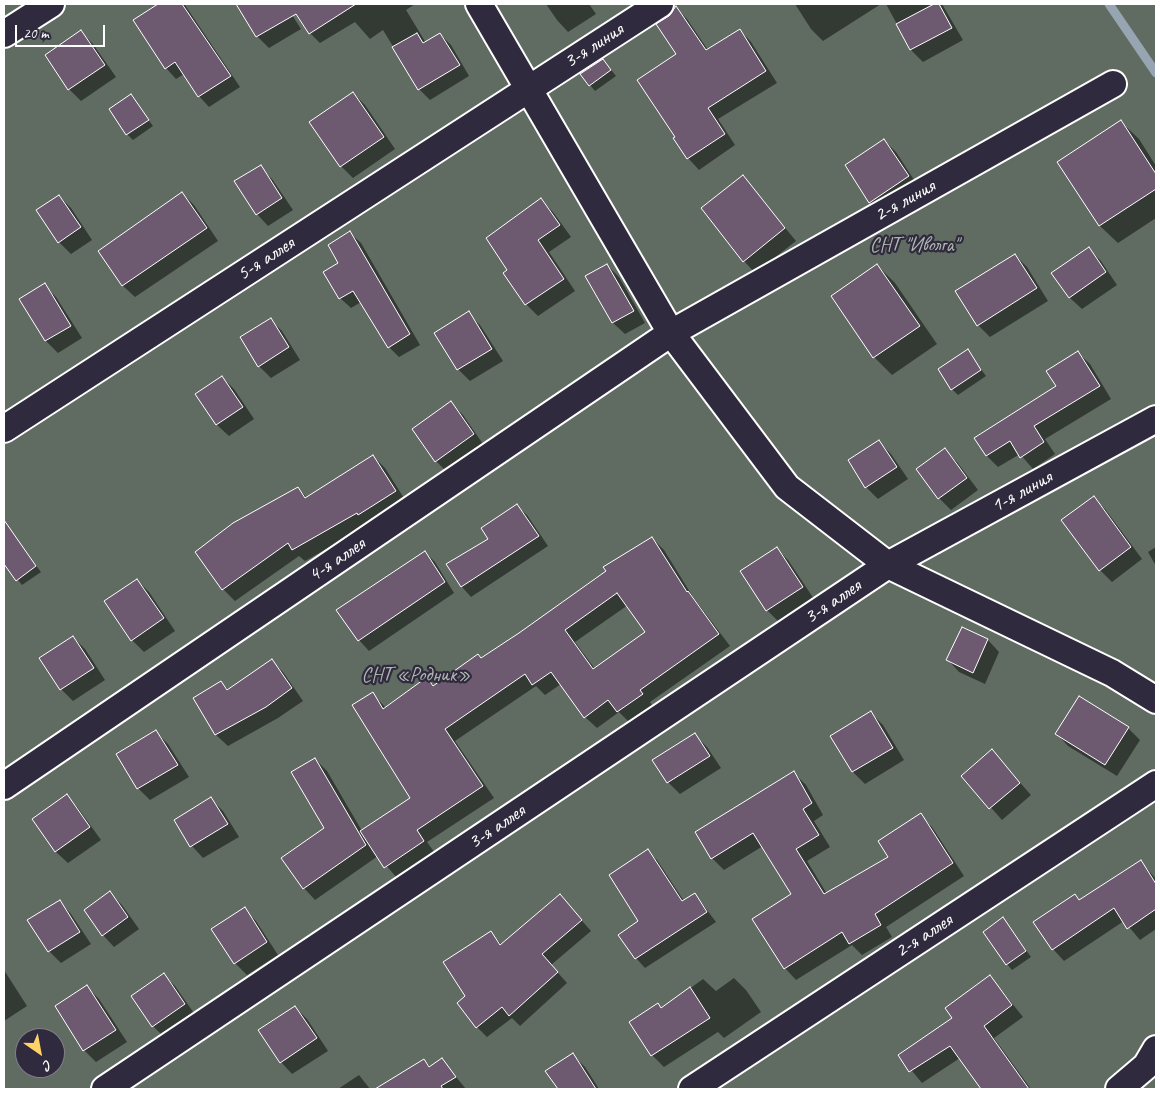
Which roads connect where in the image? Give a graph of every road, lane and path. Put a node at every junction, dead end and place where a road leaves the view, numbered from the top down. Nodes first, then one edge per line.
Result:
1 (50, 4) edge
2 (479, 4) edge
3 (660, 4) edge
4 (4, 34) edge
5 (1113, 84) dead end
6 (528, 89) junction
7 (671, 333) junction
8 (1156, 419) edge
9 (4, 429) edge
10 (888, 565) junction
11 (1156, 700) edge
12 (1156, 784) edge
13 (4, 786) edge
14 (1156, 1049) edge
15 (105, 1089) edge
16 (692, 1089) edge
17 (1119, 1089) edge

1 - 4 street
2 - 6 street
3 - 6 street, 3-я линия
5 - 7 street, 2-я линия
6 - 7 street
6 - 9 street, 5-я аллея
7 - 10 street
7 - 13 street, 4-я аллея
8 - 10 street, 1-я линия
10 - 11 street
10 - 15 street, 3-я аллея
12 - 16 street, 2-я аллея
14 - 17 street

